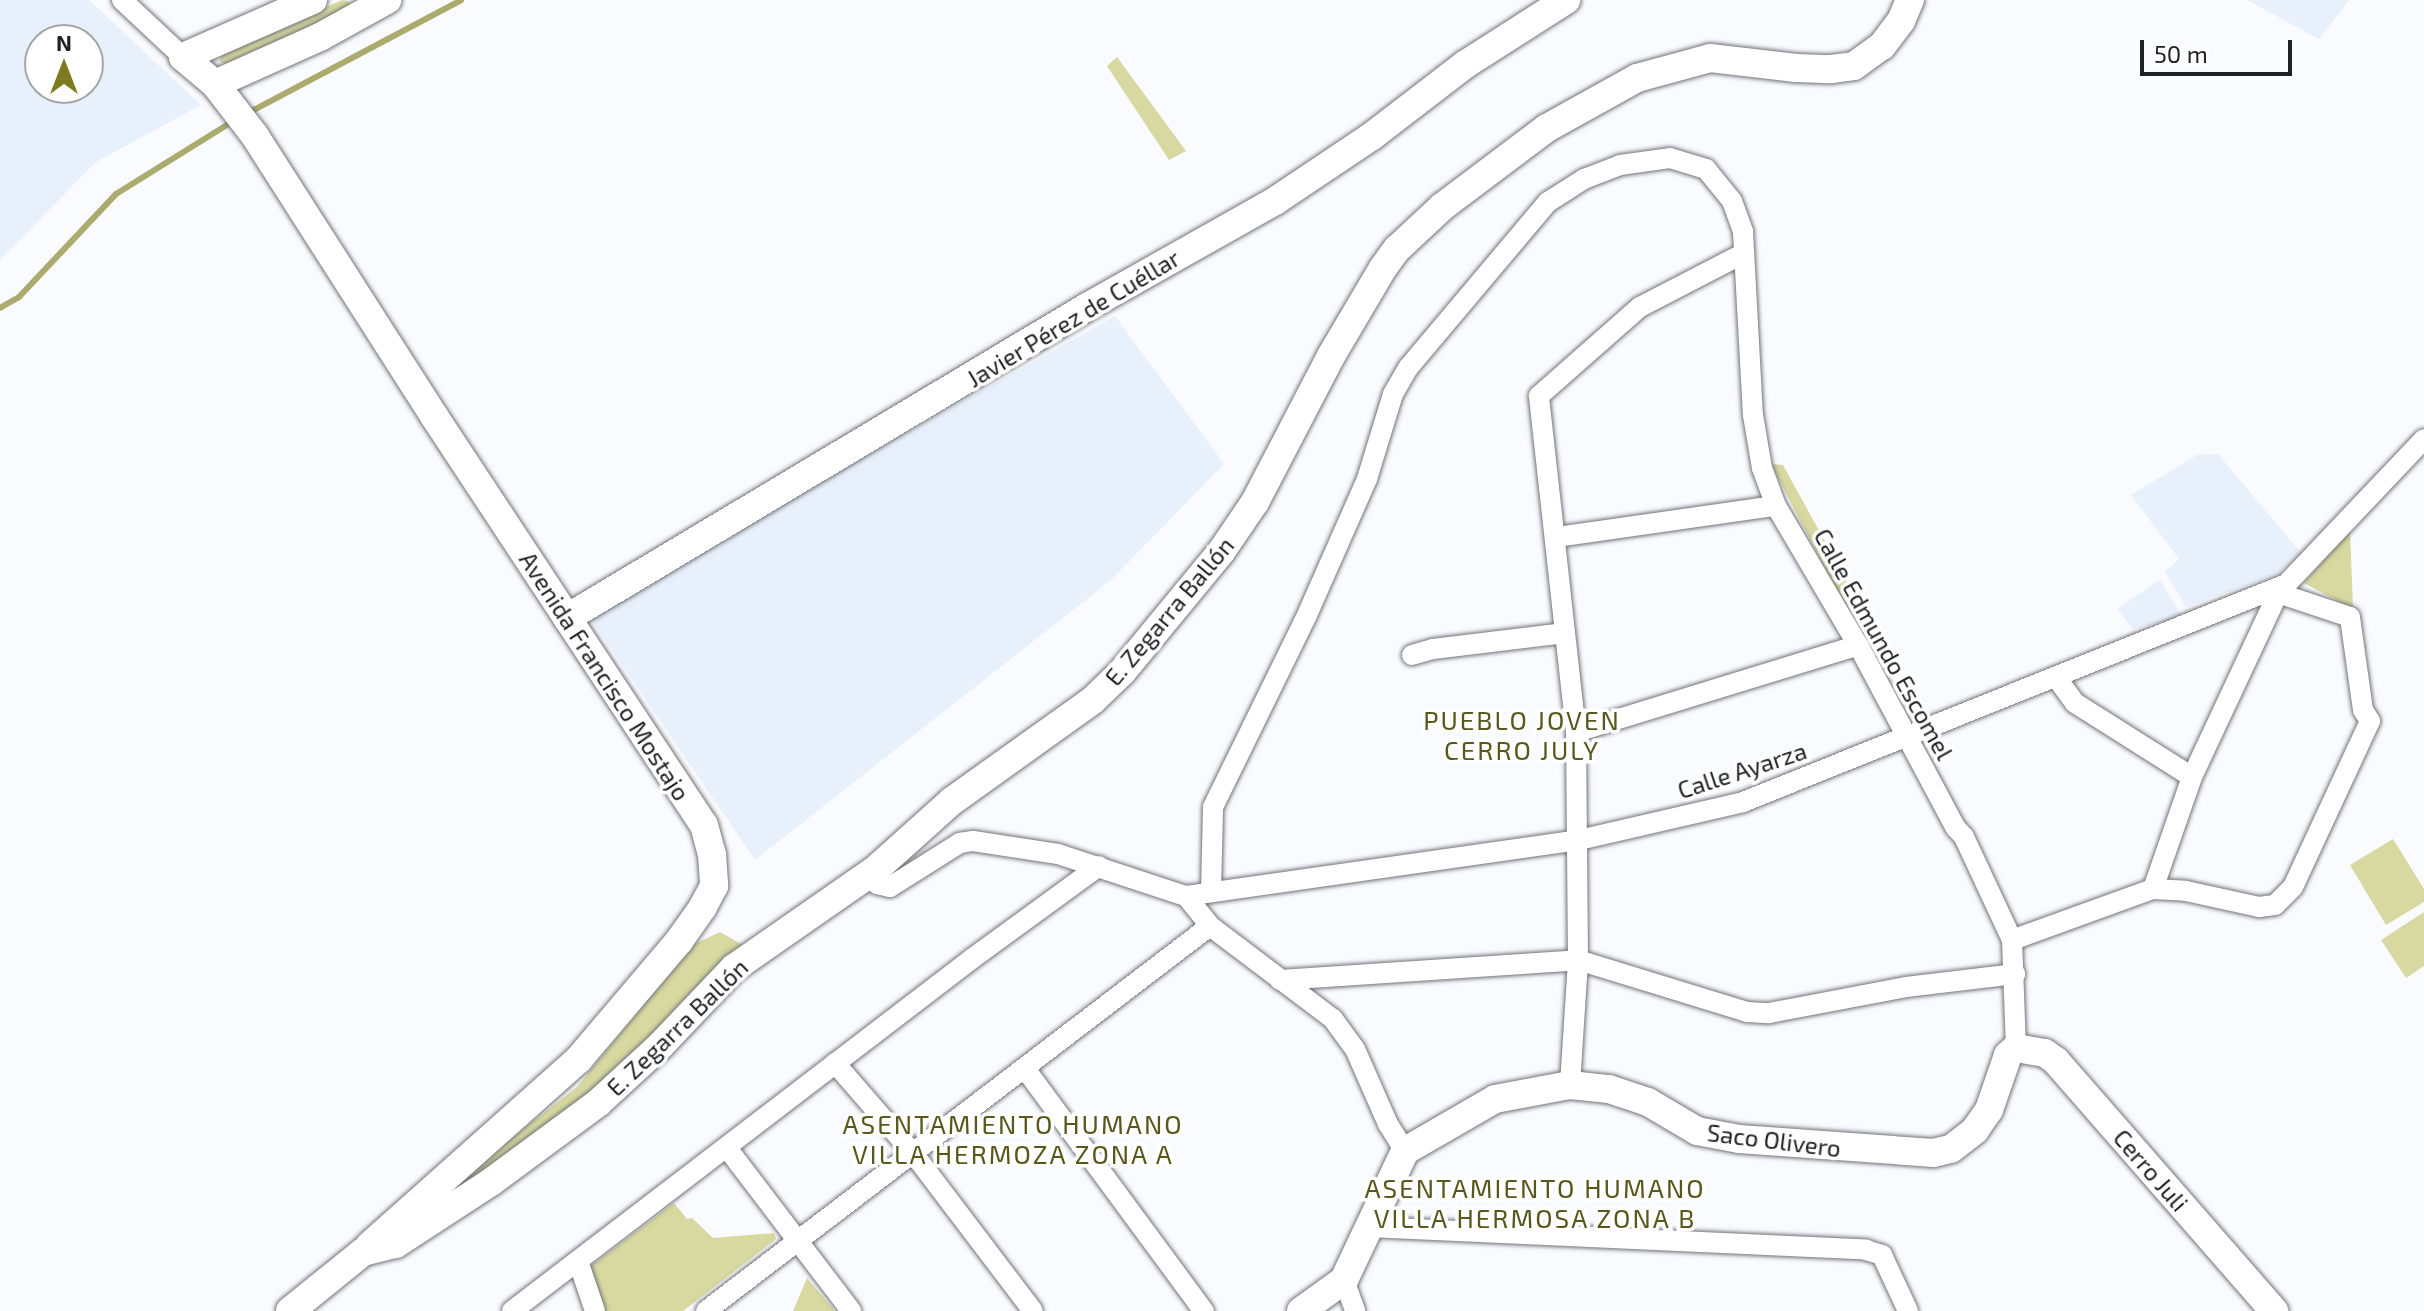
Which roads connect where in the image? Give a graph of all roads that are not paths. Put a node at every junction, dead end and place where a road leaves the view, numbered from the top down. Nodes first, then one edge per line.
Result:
1 (122, 0) edge
2 (313, 0) edge
3 (387, 0) edge
4 (1566, 0) edge
5 (1910, 0) edge
6 (183, 57) junction
7 (223, 93) junction
8 (1744, 253) junction
9 (2424, 439) edge
10 (1776, 506) junction
11 (1557, 537) junction
12 (2281, 589) junction
13 (567, 618) junction
14 (1565, 633) junction
15 (1858, 645) junction
16 (1412, 655) dead end
17 (2056, 677) junction
18 (1576, 732) junction
19 (1910, 738) junction
20 (2192, 777) junction
21 (1579, 840) junction
22 (1099, 866) junction
23 (869, 875) junction
24 (2153, 889) junction
25 (1211, 891) junction
26 (1186, 896) junction
27 (1210, 926) junction
28 (2012, 940) junction
29 (1578, 960) junction
30 (2015, 974) junction
31 (1280, 980) junction
32 (2016, 1048) junction
33 (835, 1063) junction
34 (1026, 1070) junction
35 (1570, 1085) junction
36 (727, 1148) junction
37 (1405, 1151) junction
38 (913, 1153) junction
39 (1369, 1227) junction
40 (795, 1241) junction
41 (363, 1252) junction
42 (578, 1261) junction
43 (1344, 1280) junction
44 (290, 1311) edge
45 (512, 1311) edge
46 (595, 1311) edge
47 (706, 1311) edge
48 (851, 1311) edge
49 (1033, 1311) edge
50 (1204, 1311) edge
51 (1301, 1311) edge
52 (1355, 1311) edge
53 (1908, 1311) edge
54 (2274, 1311) edge

1 - 6 street
2 - 6 street
3 - 7 street
4 - 13 street, Javier Pérez de Cuéllar
5 - 23 street, E. Zegarra Ballón
6 - 7 street, Avenida Francisco Mostajo
7 - 13 street, Avenida Francisco Mostajo
8 - 10 street, Calle Edmundo Escomel
8 - 11 street
8 - 25 street, Calle Edmundo Escomel
9 - 12 street
10 - 11 street
10 - 15 street, Calle Edmundo Escomel
11 - 14 street
12 - 17 street, Calle Ayarza
12 - 20 street
12 - 24 street
13 - 41 street, Avenida Francisco Mostajo
14 - 16 street
14 - 18 street
15 - 18 street
15 - 19 street, Calle Edmundo Escomel
17 - 19 street, Calle Ayarza
17 - 20 street
18 - 21 street
19 - 21 street, Calle Ayarza
19 - 28 street, Calle Edmundo Escomel
20 - 24 street
21 - 25 street, Calle Ayarza
21 - 29 street
22 - 23 street
22 - 26 street
22 - 33 street
23 - 41 street, E. Zegarra Ballón
24 - 28 street
25 - 26 street, Calle Ayarza
26 - 27 street
27 - 31 street
27 - 34 street
28 - 30 street, Calle Edmundo Escomel
29 - 30 street
29 - 31 street
29 - 35 street
30 - 32 street, Calle Edmundo Escomel
31 - 37 street
32 - 35 street, Saco Olivero
32 - 54 street, Cerro Juli
33 - 36 street
33 - 38 street
34 - 38 street
34 - 50 street
35 - 37 street, Saco Olivero
36 - 40 street
36 - 42 street
37 - 39 street
38 - 40 street
38 - 49 street
39 - 43 street
39 - 53 street
40 - 47 street
40 - 48 street
41 - 44 street, E. Zegarra Ballón
42 - 45 street
42 - 46 street
43 - 51 street
43 - 52 street

